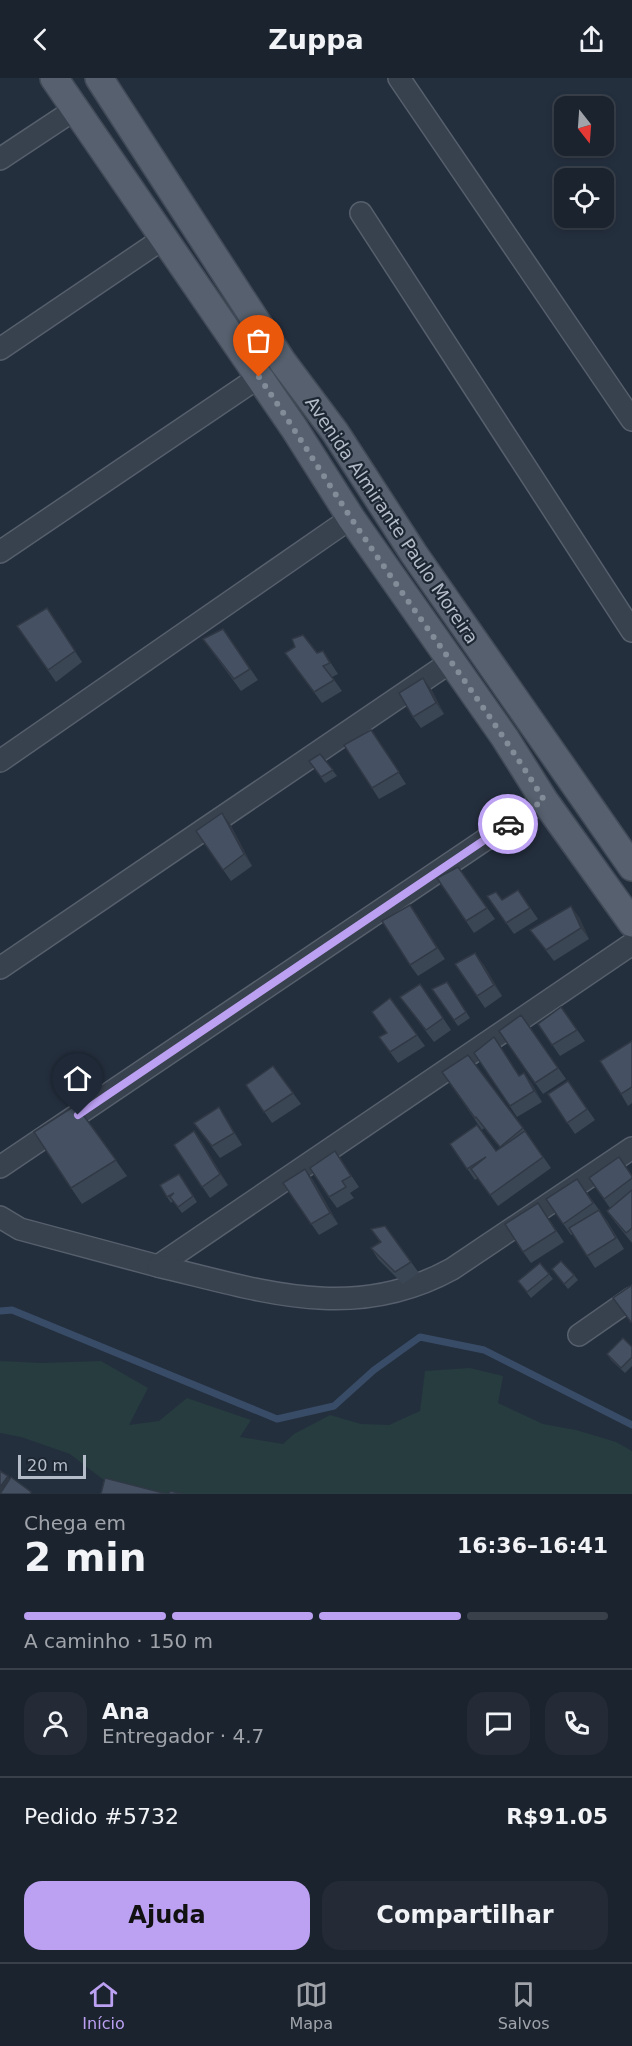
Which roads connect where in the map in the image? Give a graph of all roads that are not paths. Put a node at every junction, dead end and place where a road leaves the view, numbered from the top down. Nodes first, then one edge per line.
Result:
1 (54, 78) edge
2 (99, 78) edge
3 (399, 78) edge
4 (74, 110) junction
5 (0, 159) edge
6 (361, 213) dead end
7 (164, 238) junction
8 (0, 349) edge
9 (259, 377) junction
10 (632, 420) edge
11 (351, 518) junction
12 (0, 552) edge
13 (632, 631) edge
14 (452, 661) junction
15 (0, 761) edge
16 (544, 800) junction
17 (632, 867) edge
18 (632, 923) edge
19 (632, 944) edge
20 (0, 968) edge
21 (632, 1148) edge
22 (0, 1167) edge
23 (0, 1217) edge
24 (158, 1266) junction
25 (632, 1298) edge
26 (579, 1335) dead end

1 - 4 main road, Avenida Almirante Paulo Moreira
2 - 17 main road, Avenida Almirante Paulo Moreira
3 - 10 street
4 - 5 street
4 - 7 main road, Avenida Almirante Paulo Moreira
6 - 13 street
7 - 8 street
7 - 9 main road, Avenida Almirante Paulo Moreira
9 - 11 main road, Avenida Almirante Paulo Moreira
9 - 12 street
11 - 14 main road, Avenida Almirante Paulo Moreira
11 - 15 street
14 - 16 main road, Avenida Almirante Paulo Moreira
14 - 20 street
16 - 18 main road, Avenida Almirante Paulo Moreira
16 - 22 street
19 - 24 street
21 - 24 street
23 - 24 street
25 - 26 street

